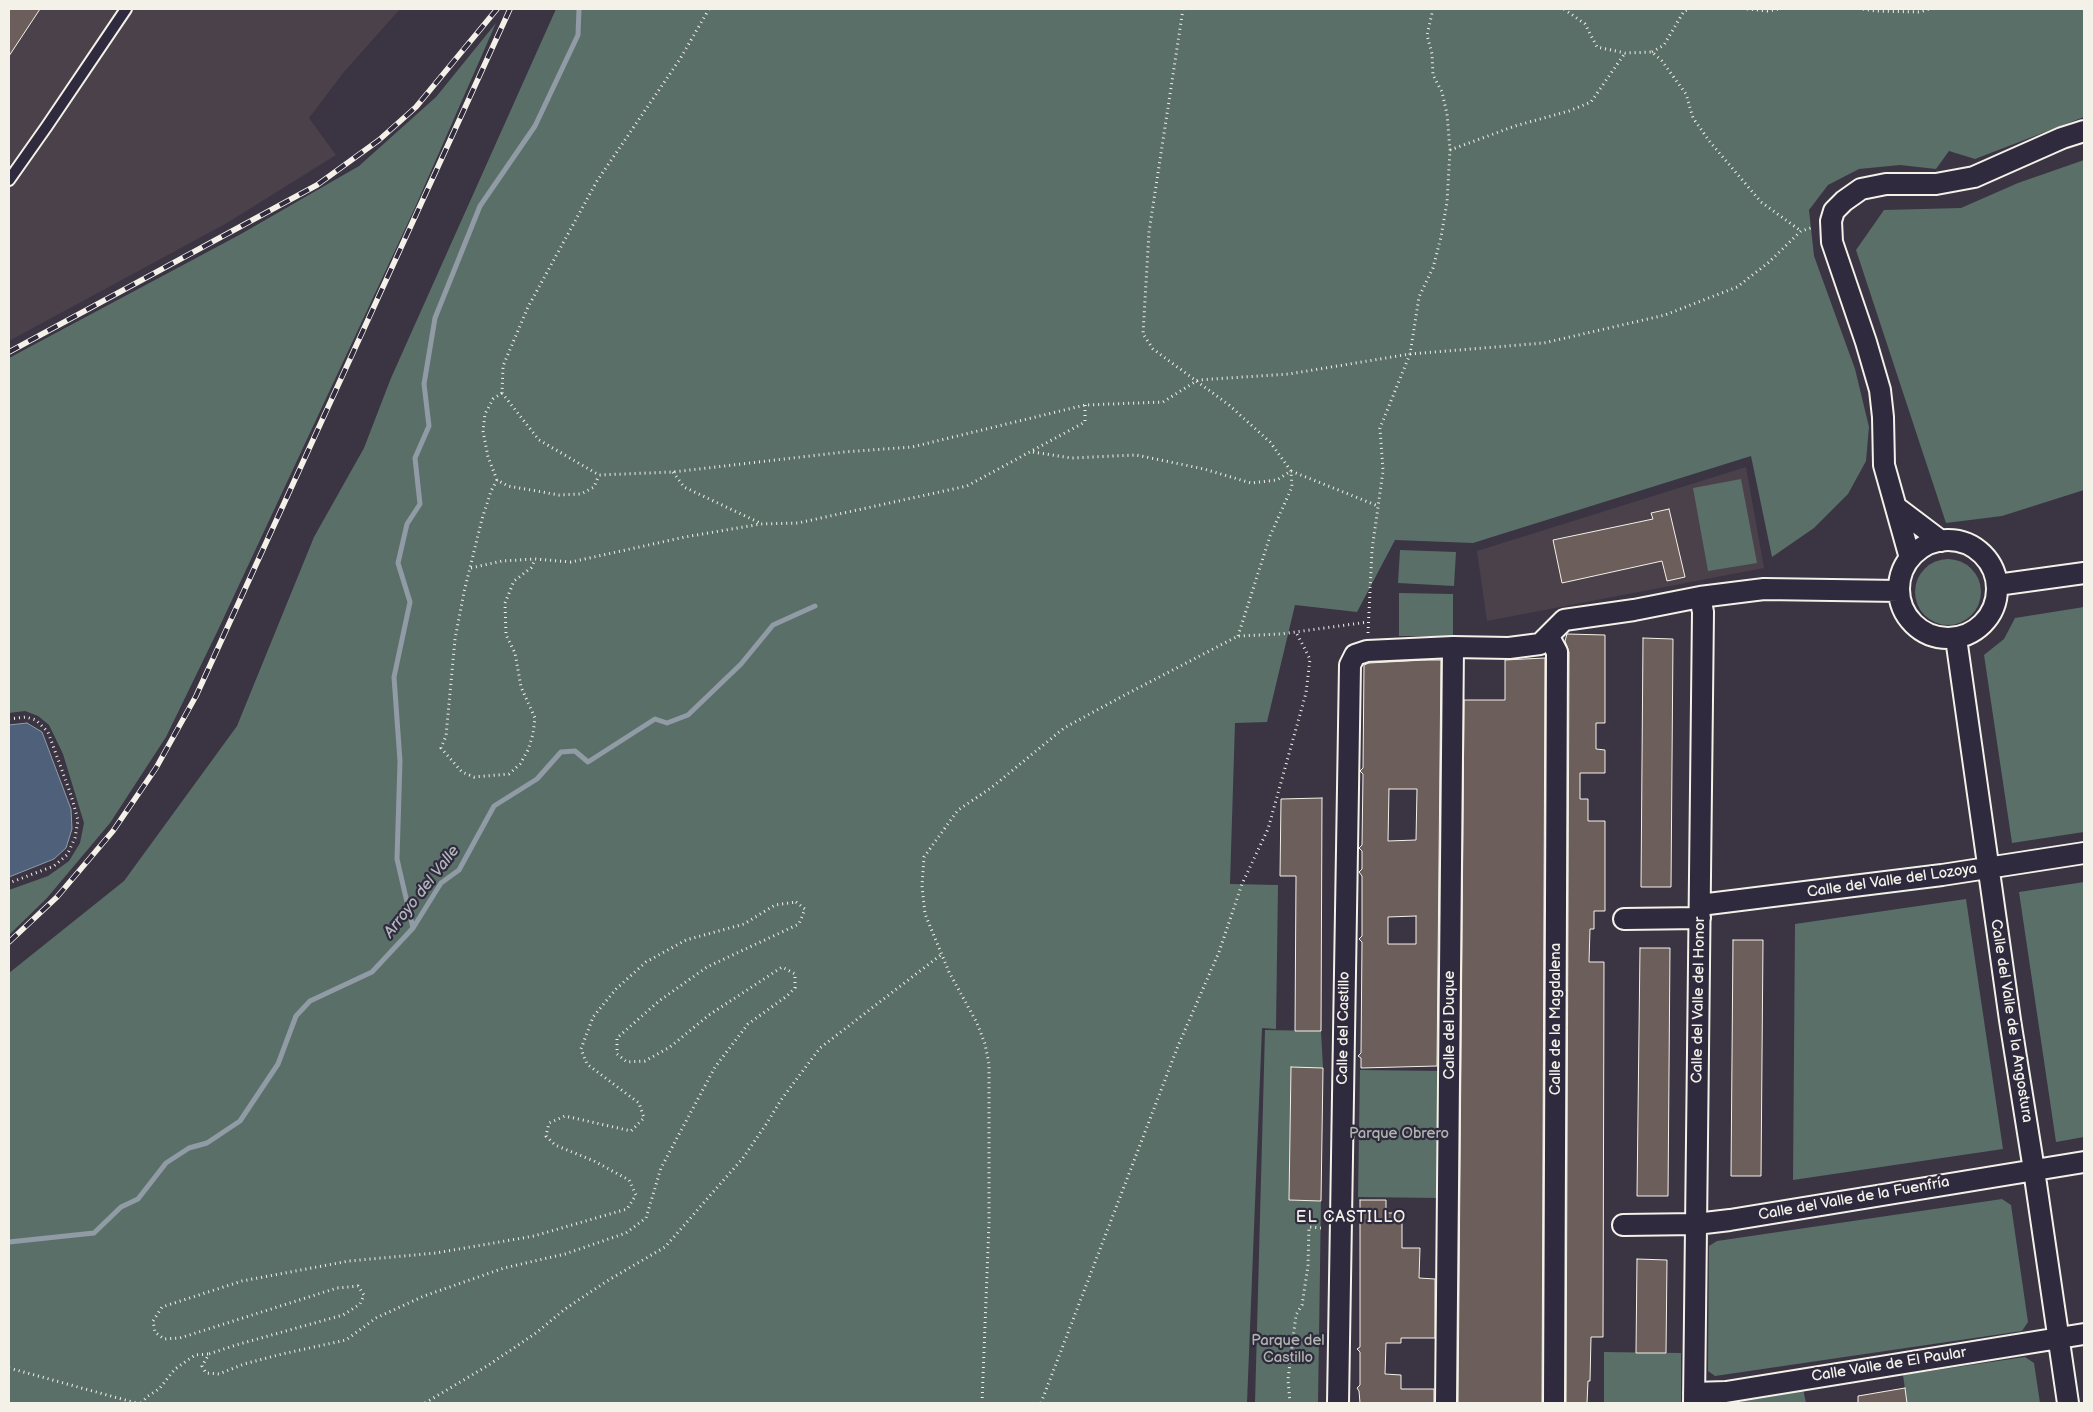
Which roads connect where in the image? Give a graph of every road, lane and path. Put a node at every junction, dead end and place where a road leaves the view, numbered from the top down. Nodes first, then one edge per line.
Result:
1 (126, 9) edge
2 (709, 9) edge
3 (1183, 9) edge
4 (1433, 9) edge
5 (1564, 9) edge
6 (1690, 9) edge
7 (1747, 9) edge
8 (1779, 9) edge
9 (1862, 9) edge
10 (1929, 9) edge
11 (1652, 52) junction
12 (1625, 53) junction
13 (2084, 131) edge
14 (1450, 150) junction
15 (9, 180) edge
16 (1831, 221) junction
17 (1801, 231) junction
18 (1410, 354) junction
19 (1198, 380) junction
20 (502, 393) junction
21 (1085, 405) junction
22 (1031, 452) junction
23 (1291, 471) junction
24 (673, 472) junction
25 (599, 475) junction
26 (497, 480) junction
27 (1378, 506) junction
28 (1896, 507) junction
29 (760, 524) junction
30 (1941, 540) junction
31 (1910, 558) junction
32 (536, 559) junction
33 (471, 568) junction
34 (2084, 573) edge
35 (1997, 585) junction
36 (1899, 592) junction
37 (1700, 596) junction
38 (1368, 622) junction
39 (1296, 632) junction
40 (1238, 636) junction
41 (1549, 637) junction
42 (1956, 638) junction
43 (1453, 647) junction
44 (1361, 653) junction
45 (9, 720) edge
46 (2084, 853) edge
47 (1988, 868) junction
48 (9, 883) edge
49 (1700, 912) junction
50 (1624, 918) dead end
51 (942, 954) junction
52 (2084, 1162) edge
53 (2034, 1170) junction
54 (1696, 1224) junction
55 (1623, 1225) dead end
56 (1321, 1228) dead end
57 (2084, 1334) edge
58 (2059, 1338) junction
59 (209, 1354) junction
60 (9, 1368) edge
61 (1694, 1398) edge
62 (136, 1403) edge
63 (142, 1403) edge
64 (425, 1403) edge
65 (982, 1403) edge
66 (1041, 1403) edge
67 (1290, 1403) edge
68 (1338, 1403) edge
69 (1446, 1403) edge
70 (1554, 1403) edge
71 (2068, 1403) edge

1 - 15 lane
2 - 20 path
3 - 19 path
4 - 14 path
5 - 12 path
6 - 11 path
7 - 8 path
9 - 10 path
11 - 12 path
11 - 17 path
12 - 14 path
13 - 16 street
14 - 18 path
16 - 17 path
16 - 28 street
17 - 18 path
18 - 19 path
18 - 27 path
19 - 21 path
19 - 23 path
20 - 25 path
20 - 26 path
21 - 22 path
21 - 24 path
22 - 23 path
22 - 29 path
23 - 27 path
23 - 40 path
24 - 25 path
24 - 29 path
25 - 26 path
26 - 33 path
27 - 38 path
28 - 30 street
28 - 31 street
29 - 32 path
30 - 31 street
30 - 35 street
31 - 36 street
32 - 33 path
32 - 33 path
34 - 35 street
35 - 42 street
36 - 37 street
36 - 42 street
37 - 41 street
37 - 49 street, Calle del Valle del Honor
38 - 39 path
38 - 44 path
39 - 40 path
39 - 66 path
40 - 51 path
41 - 43 street
41 - 70 street, Calle de la Magdalena
42 - 47 street, Calle del Valle de la Angostura
43 - 44 street
43 - 69 street, Calle del Duque
44 - 68 street, Calle del Castillo
45 - 48 path
46 - 47 street, Calle del Valle del Lozoya
47 - 49 street, Calle del Valle del Lozoya
47 - 53 street, Calle del Valle de la Angostura
49 - 50 street, Calle del Valle del Lozoya
49 - 54 street, Calle del Valle del Honor
51 - 64 path
51 - 65 path
52 - 53 street, Calle del Valle de la Fuenfría
53 - 54 street, Calle del Valle de la Fuenfría
53 - 58 street, Calle del Valle de la Angostura
54 - 55 street, Calle del Valle de la Fuenfría
54 - 61 street, Calle del Valle del Honor
56 - 67 path
57 - 58 street, Calle Valle de El Paular
58 - 61 street, Calle Valle de El Paular
58 - 71 street, Calle del Valle de la Angostura
59 - 59 path
59 - 63 path
60 - 62 path

